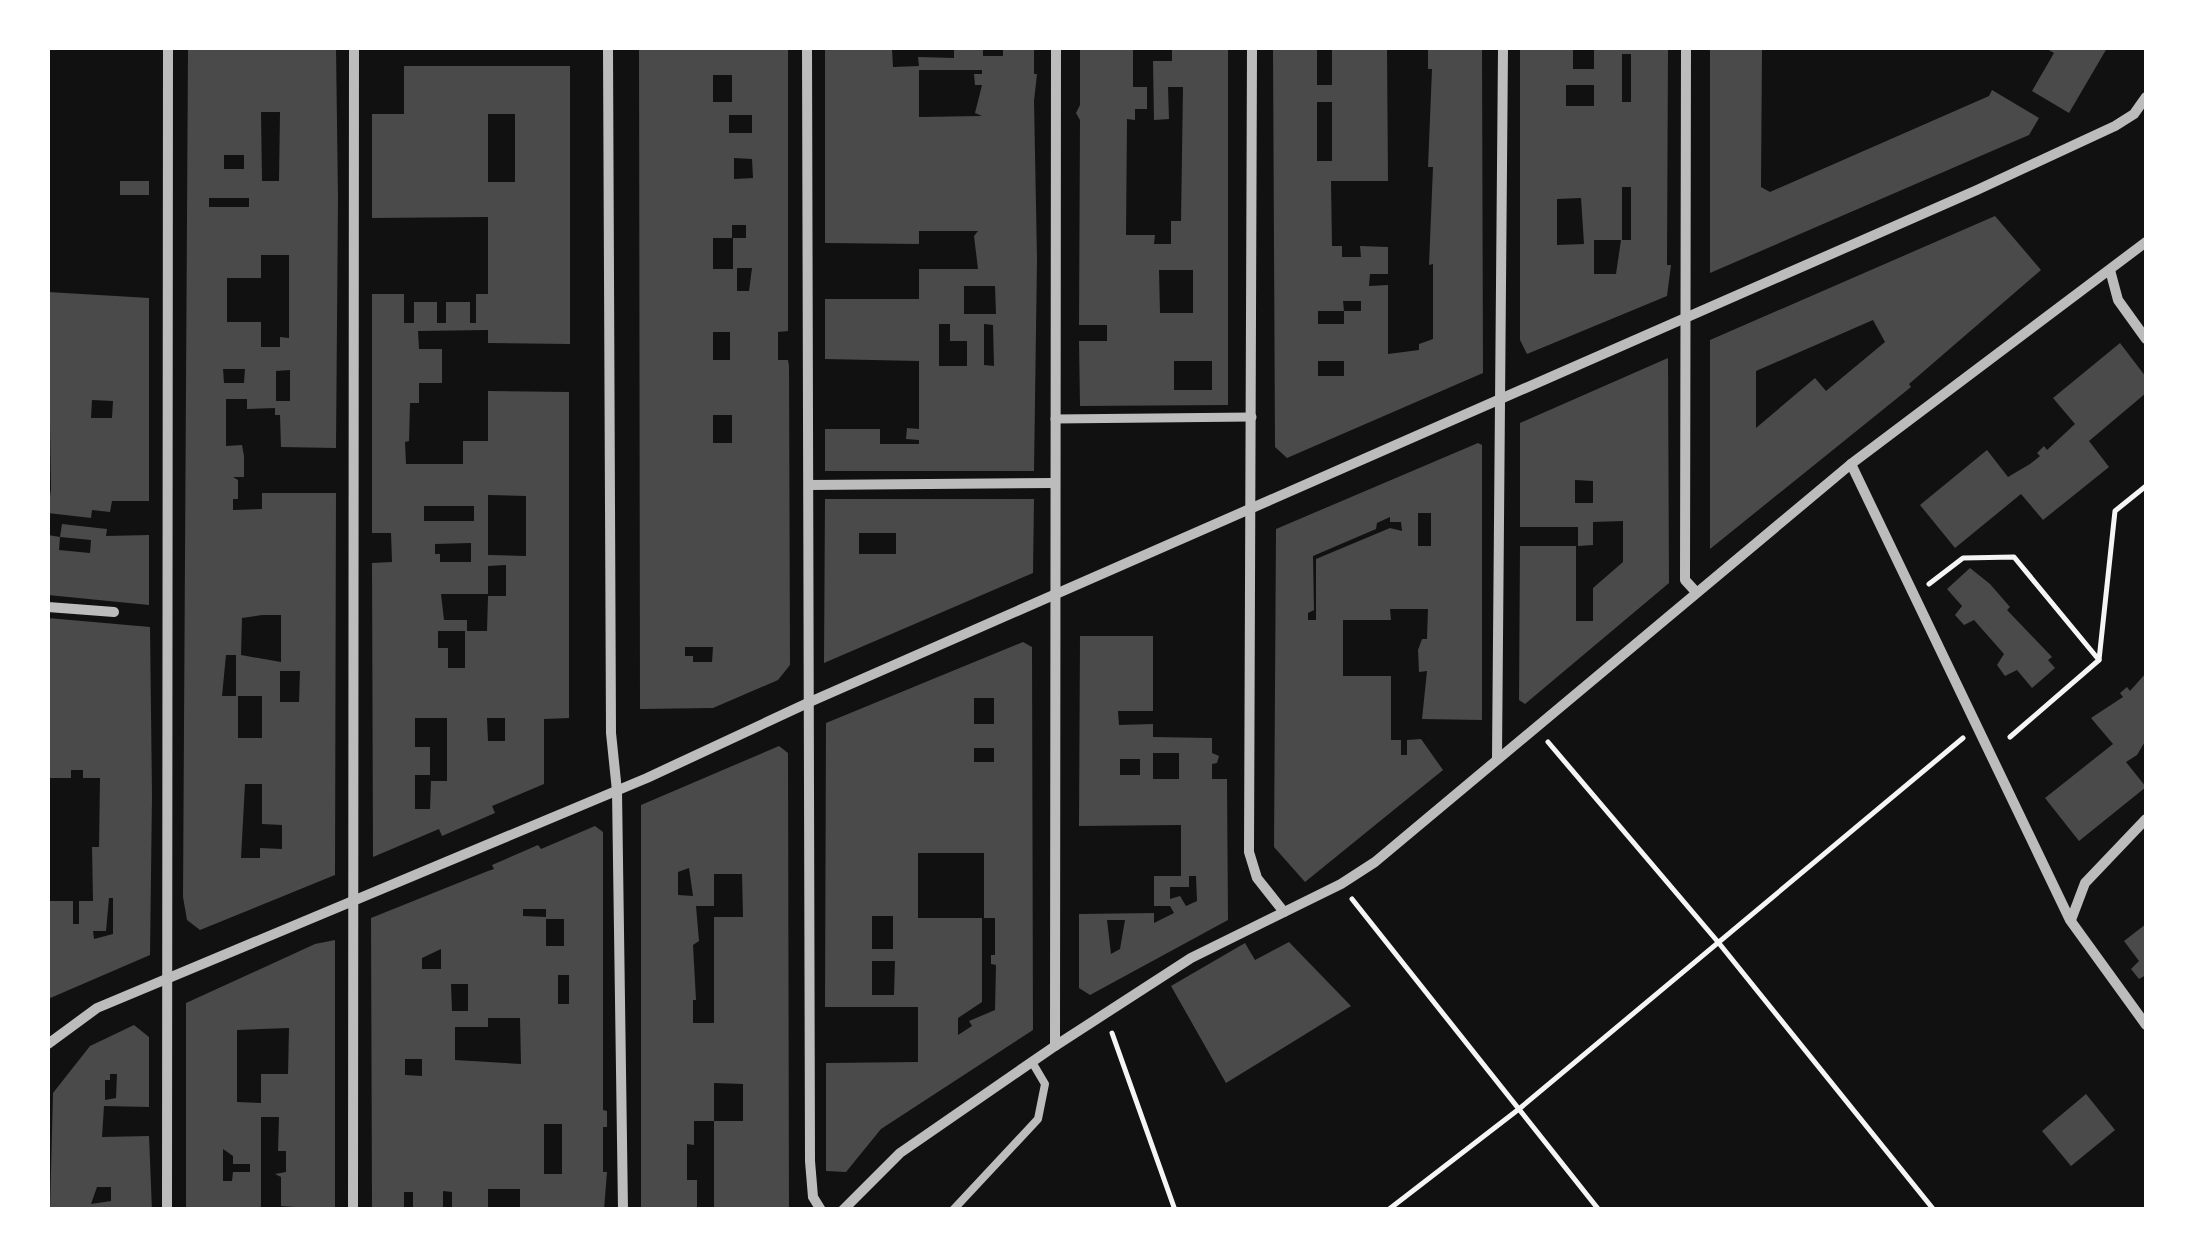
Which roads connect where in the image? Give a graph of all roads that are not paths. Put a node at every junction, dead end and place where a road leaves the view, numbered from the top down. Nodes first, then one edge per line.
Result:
1 (168, 48) edge
2 (354, 48) edge
3 (608, 48) edge
4 (806, 48) edge
5 (1056, 48) edge
6 (1252, 48) edge
7 (1503, 48) edge
8 (1686, 48) edge
9 (2146, 98) edge
10 (2140, 115) edge
11 (2146, 242) edge
12 (2110, 270) junction
13 (1687, 317) junction
14 (2146, 339) edge
15 (1502, 398) junction
16 (1252, 417) junction
17 (1055, 419) junction
18 (1851, 464) junction
19 (1055, 483) junction
20 (810, 484) junction
21 (1252, 507) junction
22 (1696, 592) junction
23 (1055, 594) junction
24 (48, 607) edge
25 (114, 612) dead end
26 (812, 701) junction
27 (1496, 758) junction
28 (617, 790) junction
29 (2146, 818) edge
30 (356, 899) junction
31 (1284, 912) junction
32 (2070, 920) junction
33 (167, 978) junction
34 (2146, 1024) edge
35 (48, 1044) edge
36 (1055, 1046) junction
37 (1032, 1062) junction
38 (167, 1210) edge
39 (354, 1210) edge
40 (623, 1210) edge
41 (821, 1210) edge
42 (842, 1210) edge
43 (953, 1210) edge

1 - 33 street
2 - 30 street
3 - 28 street
4 - 20 street
5 - 17 street
6 - 16 street
7 - 15 street
8 - 13 street
9 - 10 street
10 - 13 street
11 - 12 street
12 - 14 street
12 - 18 street
13 - 15 street
13 - 22 street
15 - 21 street
15 - 27 street
16 - 17 street
16 - 21 street
17 - 19 street
18 - 22 street
18 - 32 street
19 - 20 street
19 - 23 street
20 - 26 street
21 - 23 street
21 - 31 street
22 - 27 street
23 - 26 street
23 - 36 street
24 - 25 street
26 - 28 street
26 - 41 street
27 - 31 street
28 - 30 street
28 - 40 street
29 - 32 street
30 - 33 street
30 - 39 street
31 - 36 street
32 - 34 street
33 - 35 street
33 - 38 street
36 - 37 street
37 - 42 street
37 - 43 lane

